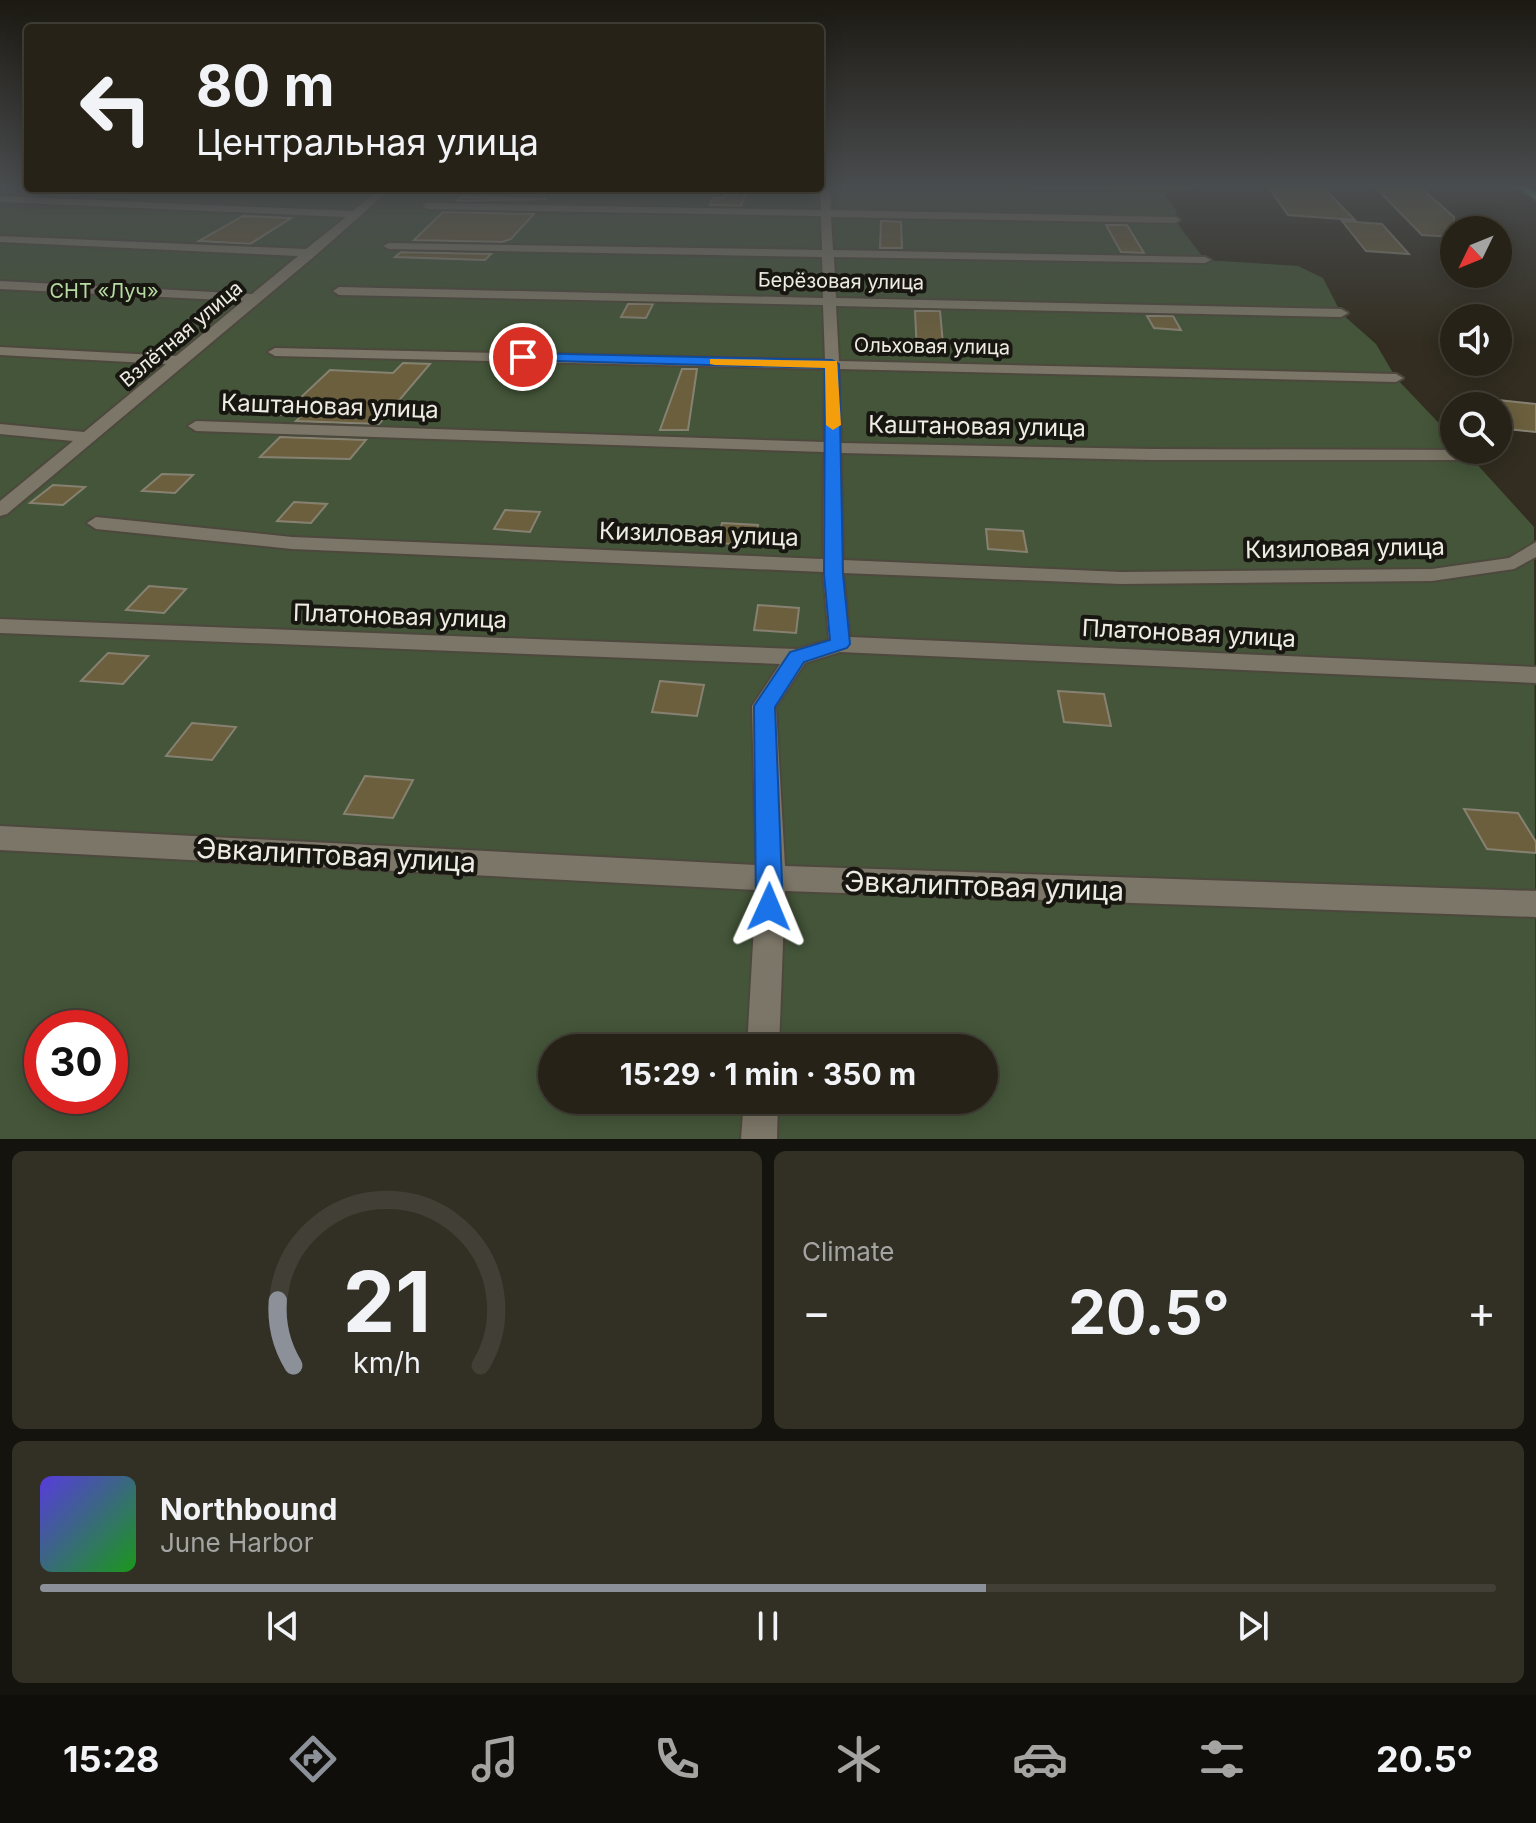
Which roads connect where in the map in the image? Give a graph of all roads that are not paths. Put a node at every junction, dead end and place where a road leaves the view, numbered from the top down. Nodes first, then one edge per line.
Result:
1 (329, 238) edge
2 (825, 238) edge
3 (0, 239) edge
4 (389, 246) dead end
5 (312, 253) junction
6 (825, 255) junction
7 (1205, 260) dead end
8 (0, 285) edge
9 (339, 291) dead end
10 (256, 298) junction
11 (828, 301) junction
12 (1341, 313) dead end
13 (0, 351) edge
14 (275, 352) dead end
15 (182, 361) junction
16 (832, 364) junction
17 (1396, 378) dead end
18 (196, 426) dead end
19 (0, 429) edge
20 (89, 437) junction
21 (834, 448) junction
22 (1440, 455) edge
23 (0, 510) edge
24 (96, 523) dead end
25 (1536, 548) edge
26 (834, 565) junction
27 (0, 626) edge
28 (840, 644) junction
29 (797, 657) junction
30 (1536, 675) edge
31 (0, 838) edge
32 (771, 878) junction
33 (1536, 904) edge
34 (764, 1034) edge
35 (760, 1114) edge
36 (759, 1139) edge

1 - 5 street, Взлётная улица
2 - 6 street
3 - 5 street
4 - 6 street
5 - 10 street, Взлётная улица
6 - 7 street
6 - 11 street
8 - 10 street
9 - 11 street, Берёзовая улица
10 - 15 street, Взлётная улица
11 - 12 street, Берёзовая улица
11 - 16 street
13 - 15 street
14 - 16 street, Ольховая улица
15 - 20 street, Взлётная улица
16 - 17 street, Ольховая улица
16 - 21 street
18 - 21 street, Каштановая улица
19 - 20 street
20 - 23 street, Взлётная улица
21 - 22 street, Каштановая улица
21 - 26 street
24 - 26 street, Кизиловая улица
25 - 26 street, Кизиловая улица
26 - 28 street
27 - 29 street, Платоновая улица
28 - 29 street, Платоновая улица
28 - 30 street, Платоновая улица
29 - 32 street
31 - 32 street, Эвкалиптовая улица
32 - 33 street, Эвкалиптовая улица
32 - 34 street
35 - 36 street

